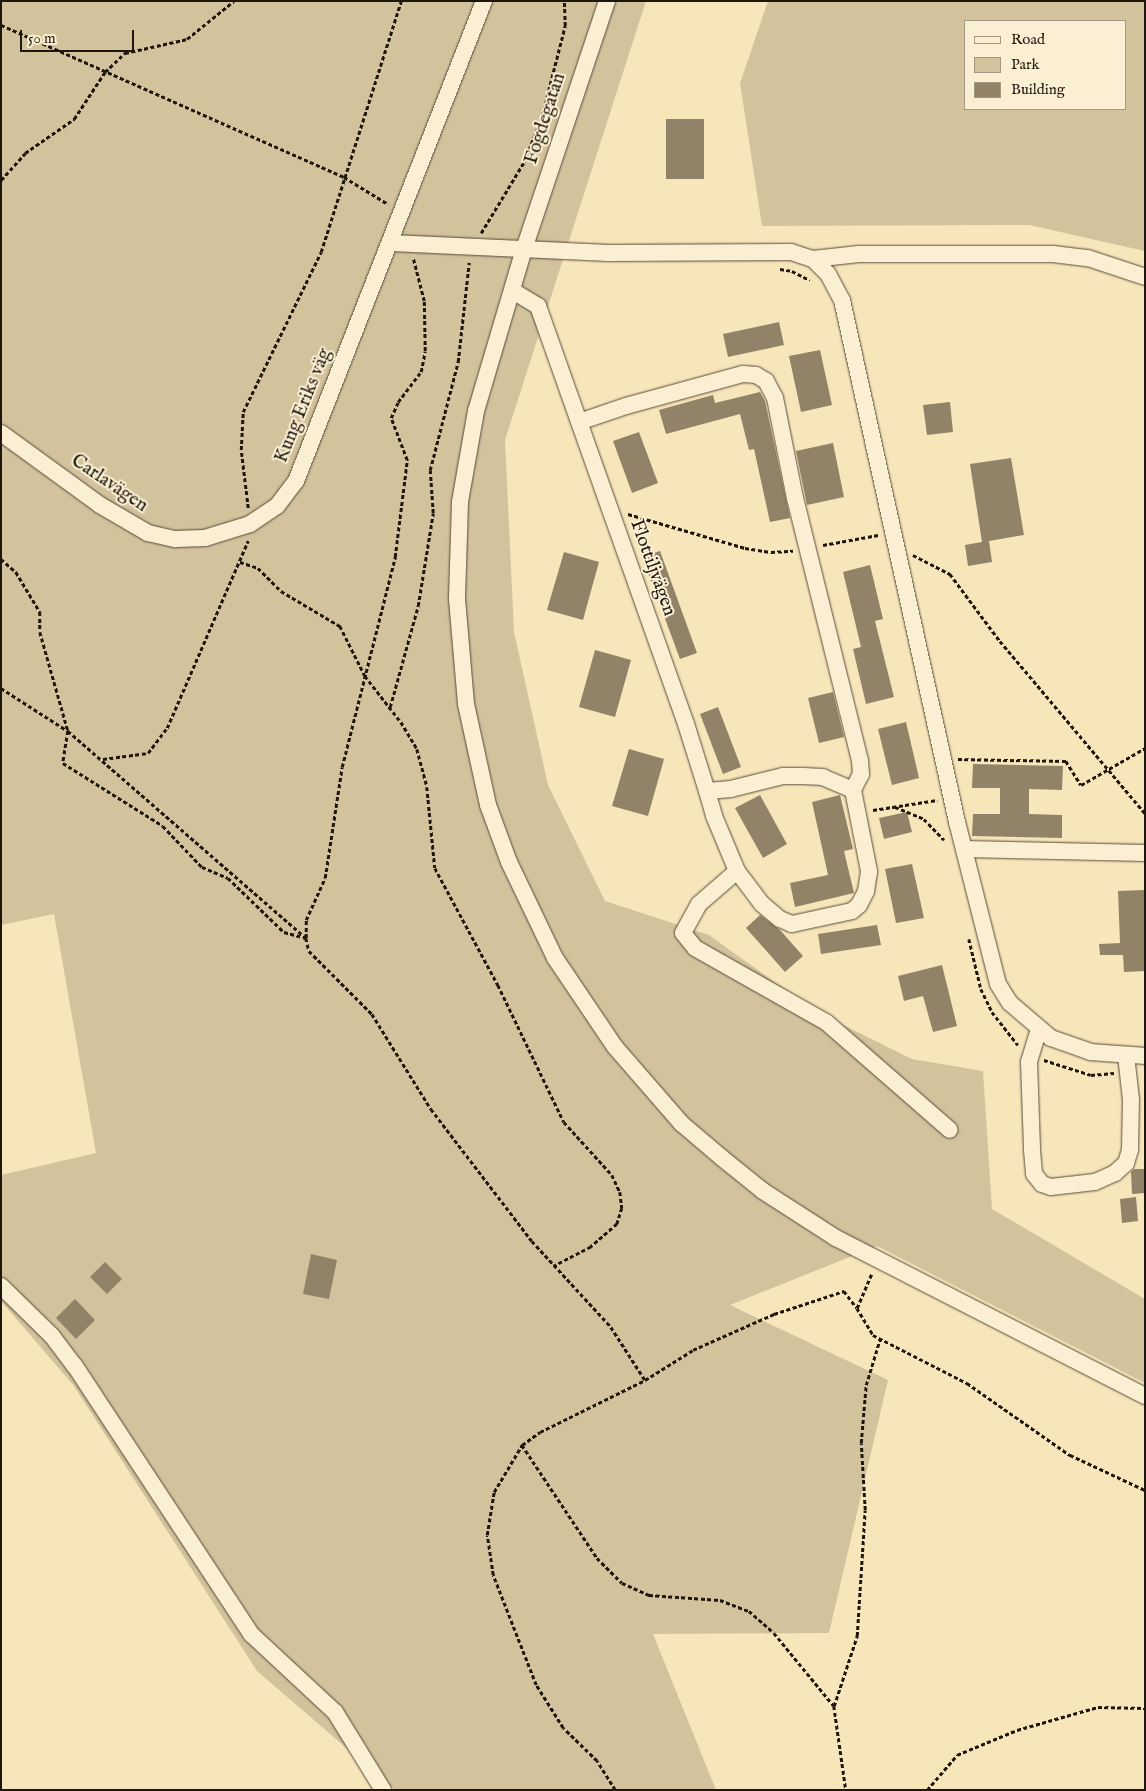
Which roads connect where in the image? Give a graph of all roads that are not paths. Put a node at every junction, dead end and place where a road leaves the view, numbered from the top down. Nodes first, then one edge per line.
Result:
1 (484, 1) edge
2 (607, 1) edge
3 (391, 243) junction
4 (524, 249) junction
5 (813, 259) junction
6 (1145, 277) edge
7 (512, 291) junction
8 (579, 422) junction
9 (1, 432) edge
10 (205, 538) joint
11 (853, 790) junction
12 (706, 791) junction
13 (964, 849) junction
14 (1145, 853) edge
15 (737, 871) junction
16 (1040, 1029) junction
17 (1126, 1055) junction
18 (1145, 1056) edge
19 (950, 1130) dead end
20 (1, 1286) edge
21 (1145, 1396) edge
22 (383, 1790) edge

1 - 3 street, Kung Eriks väg
2 - 4 street, Fogdegatan
3 - 4 street
3 - 10 street, Kung Eriks väg
4 - 5 street
4 - 7 street, Fogdegatan
5 - 6 street
5 - 13 street
7 - 8 street, Flottiljvägen
7 - 21 street, Fogdegatan
8 - 11 street
8 - 12 street, Flottiljvägen
9 - 10 street, Carlavägen
11 - 12 street
11 - 15 street
12 - 15 street, Flottiljvägen
13 - 14 street
13 - 16 street
15 - 19 street
16 - 17 street
16 - 17 street
17 - 18 street
20 - 22 street

